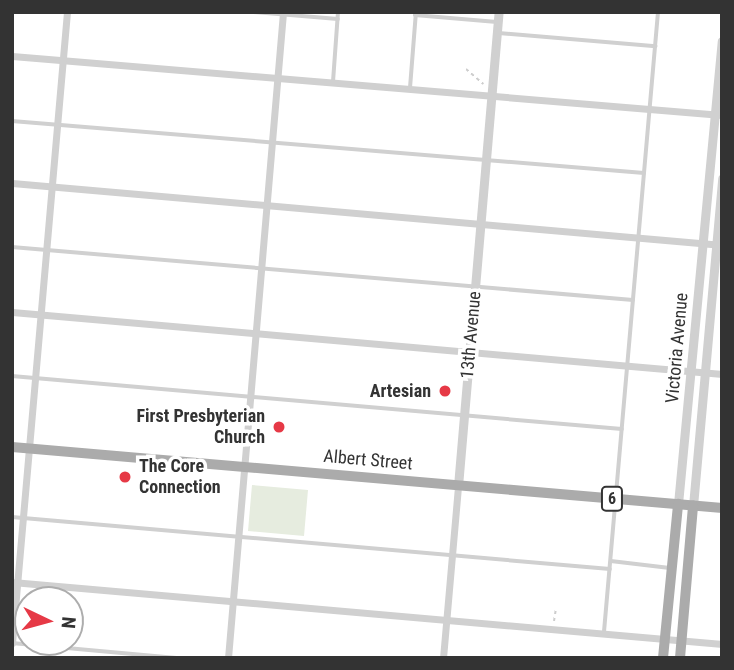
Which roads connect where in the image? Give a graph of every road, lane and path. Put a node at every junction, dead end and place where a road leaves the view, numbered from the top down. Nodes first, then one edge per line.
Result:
1 (67, 12) edge
2 (254, 12) edge
3 (338, 12) edge
4 (658, 12) edge
5 (283, 14) edge
6 (416, 14) edge
7 (498, 17) edge
8 (338, 19) junction
9 (497, 33) junction
10 (722, 41) edge
11 (655, 46) junction
12 (12, 56) edge
13 (63, 60) junction
14 (466, 69) dead end
15 (278, 78) junction
16 (333, 82) junction
17 (410, 88) junction
18 (492, 95) junction
19 (650, 109) junction
20 (719, 115) edge
21 (12, 121) edge
22 (57, 124) junction
23 (272, 142) junction
24 (486, 160) junction
25 (644, 173) junction
26 (722, 178) edge
27 (12, 183) edge
28 (51, 186) junction
29 (267, 205) junction
30 (481, 224) junction
31 (639, 238) junction
32 (704, 243) junction
33 (719, 245) edge
34 (12, 247) edge
35 (46, 250) junction
36 (262, 268) junction
37 (475, 286) junction
38 (633, 300) junction
39 (12, 312) edge
40 (40, 314) junction
41 (256, 333) junction
42 (470, 352) junction
43 (628, 365) junction
44 (692, 371) junction
45 (706, 372) junction
46 (722, 374) edge
47 (12, 376) edge
48 (35, 378) junction
49 (250, 397) junction
50 (464, 416) junction
51 (622, 429) junction
52 (12, 447) edge
53 (29, 448) junction
54 (244, 467) junction
55 (458, 486) junction
56 (616, 499) junction
57 (678, 504) junction
58 (693, 506) junction
59 (722, 508) edge
60 (12, 517) edge
61 (24, 518) junction
62 (238, 537) junction
63 (452, 554) junction
64 (611, 561) junction
65 (672, 568) junction
66 (610, 569) junction
67 (15, 582) edge
68 (233, 601) junction
69 (556, 608) dead end
70 (446, 620) junction
71 (554, 629) junction
72 (604, 634) junction
73 (664, 639) junction
74 (681, 641) junction
75 (12, 643) edge
76 (722, 644) edge
77 (176, 658) edge
78 (228, 658) edge
79 (443, 658) edge
80 (663, 658) edge
81 (680, 658) edge

1 - 13 street
2 - 5 lane
3 - 8 lane
4 - 11 lane
5 - 8 lane
5 - 15 street
6 - 7 lane
6 - 17 lane
7 - 9 street, 13th Avenue
8 - 16 lane
9 - 11 lane
9 - 18 street, 13th Avenue
10 - 20 street, Victoria Avenue
11 - 19 lane
12 - 13 street
13 - 15 street
13 - 22 street
14 - 18 path
15 - 16 street
15 - 23 street
16 - 17 street
17 - 18 street
18 - 19 street
18 - 24 street, 13th Avenue
19 - 20 street
19 - 25 lane
20 - 32 street, Victoria Avenue
21 - 22 lane
22 - 23 lane
22 - 28 street
23 - 24 lane
23 - 29 street
24 - 25 lane
24 - 30 street, 13th Avenue
25 - 31 lane
26 - 33 street, Victoria Avenue
27 - 28 street
28 - 29 street
28 - 35 street
29 - 30 street
29 - 36 street
30 - 31 street
30 - 37 street, 13th Avenue
31 - 32 street
31 - 38 lane
32 - 33 street
32 - 44 street, Victoria Avenue
33 - 45 street, Victoria Avenue
34 - 35 lane
35 - 36 lane
35 - 40 street
36 - 37 lane
36 - 41 street
37 - 38 lane
37 - 42 street, 13th Avenue
38 - 43 lane
39 - 40 street
40 - 41 street
40 - 48 street
41 - 42 street
41 - 49 street
42 - 43 street
42 - 50 street, 13th Avenue
43 - 44 street
43 - 51 lane
44 - 45 street
44 - 57 street, Victoria Avenue
45 - 46 street
45 - 58 street, Victoria Avenue
47 - 48 lane
48 - 49 lane
48 - 53 street
49 - 50 lane
49 - 54 street
50 - 51 lane
50 - 55 street, 13th Avenue
51 - 56 lane
52 - 53 main road, Albert Street / 6
53 - 54 main road, Albert Street / 6
53 - 61 street
54 - 55 main road, Albert Street / 6
54 - 62 street
55 - 56 main road, Albert Street / 6
55 - 63 street, 13th Avenue
56 - 57 main road, Albert Street / 6
56 - 64 lane
57 - 58 main road, Albert Street / 6
57 - 65 main road, Victoria Avenue
58 - 59 main road, Albert Street / 6
58 - 74 main road, Victoria Avenue
60 - 61 lane
61 - 62 lane
61 - 67 street
62 - 63 lane
62 - 68 street
63 - 66 lane
63 - 70 street, 13th Avenue
64 - 65 lane
64 - 66 lane
65 - 73 main road, Victoria Avenue
66 - 72 lane
67 - 68 street
67 - 75 street
68 - 70 street
68 - 78 street
69 - 71 path
70 - 71 street
70 - 79 street, 13th Avenue
71 - 72 street
72 - 73 street
73 - 74 street
73 - 80 main road, Victoria Avenue
74 - 76 street
74 - 81 main road, Victoria Avenue
75 - 77 lane

